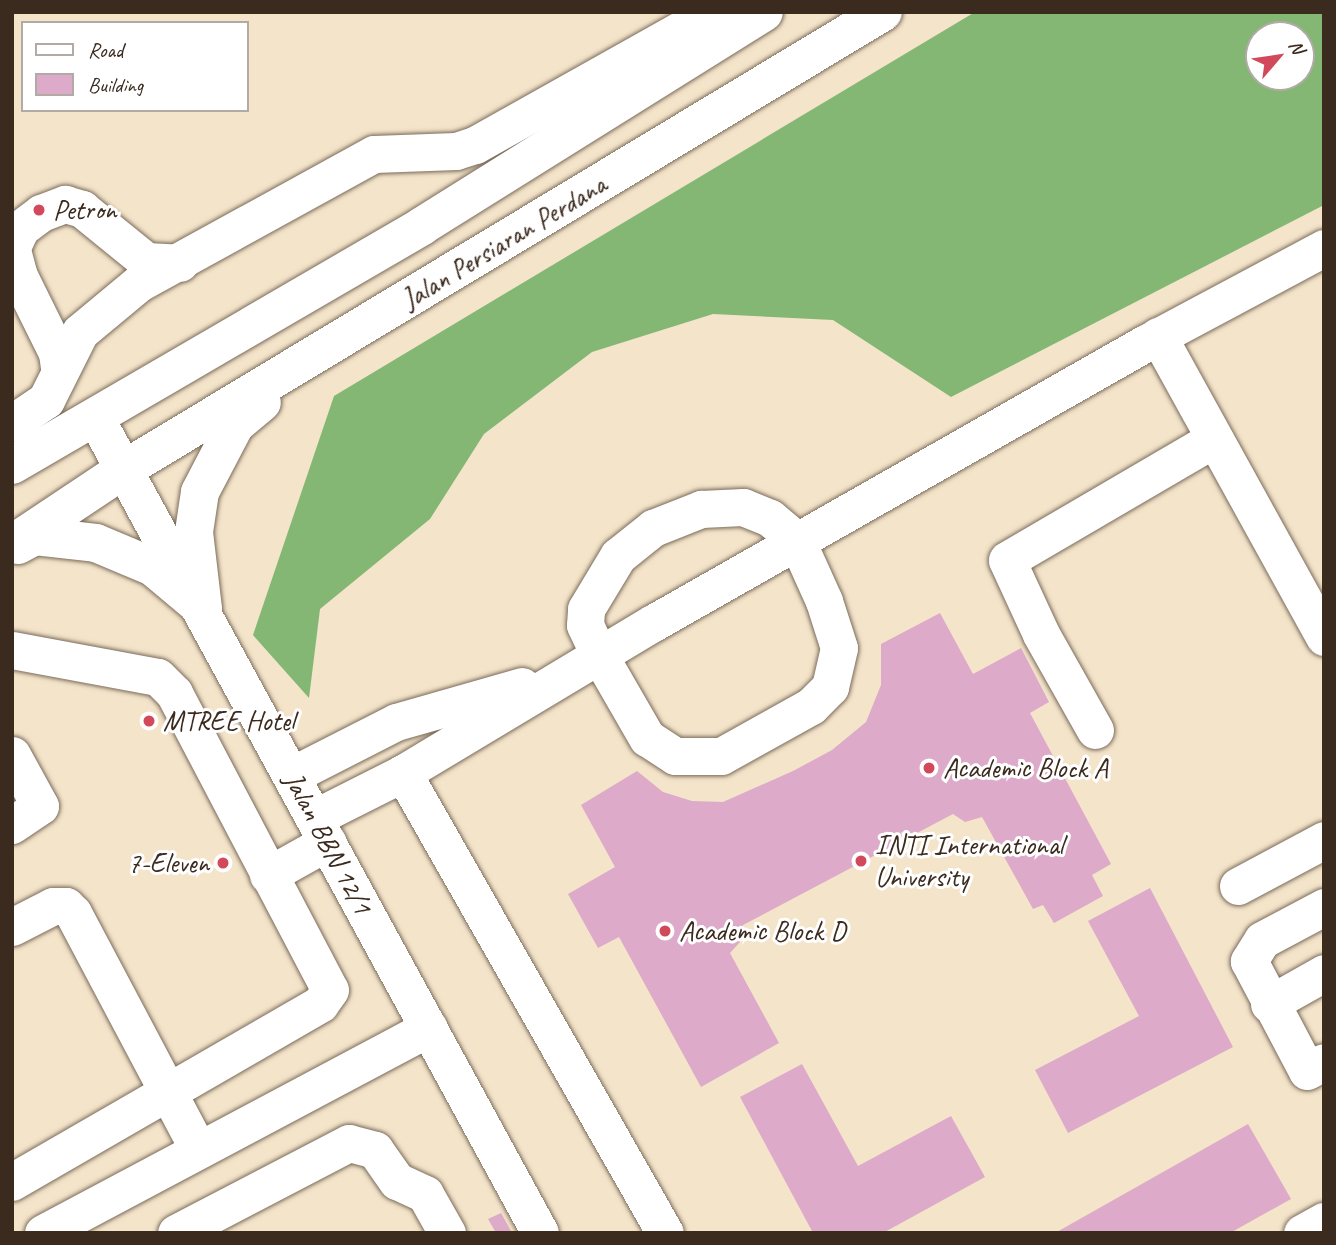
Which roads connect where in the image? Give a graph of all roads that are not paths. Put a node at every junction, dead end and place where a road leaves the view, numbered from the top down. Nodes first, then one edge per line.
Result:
1 (712, 12) edge
2 (764, 12) edge
3 (883, 12) edge
4 (1324, 248) edge
5 (12, 249) edge
6 (180, 263) junction
7 (1158, 337) junction
8 (323, 352) junction
9 (59, 368) junction
10 (94, 417) junction
11 (12, 423) edge
12 (1214, 439) junction
13 (12, 465) edge
14 (123, 470) junction
15 (797, 541) junction
16 (12, 546) edge
17 (203, 609) junction
18 (1324, 636) edge
19 (12, 650) edge
20 (598, 655) junction
21 (567, 674) junction
22 (1095, 730) dead end
23 (12, 755) edge
24 (403, 773) junction
25 (292, 775) junction
26 (12, 825) edge
27 (321, 830) junction
28 (1324, 840) edge
29 (268, 875) junction
30 (1238, 886) dead end
31 (1324, 907) edge
32 (12, 927) edge
33 (1324, 973) edge
34 (1269, 1004) junction
35 (429, 1028) junction
36 (1324, 1062) edge
37 (168, 1094) junction
38 (198, 1149) junction
39 (12, 1182) edge
40 (1324, 1221) edge
41 (43, 1233) edge
42 (176, 1233) edge
43 (447, 1233) edge
44 (540, 1233) edge
45 (665, 1233) edge
46 (1302, 1233) edge

1 - 6 street
2 - 10 main road, Jalan Persiaran Perdana
3 - 8 main road, Jalan Persiaran Perdana
4 - 7 street
5 - 6 street
5 - 9 street
6 - 9 street
7 - 12 street
7 - 15 street
8 - 14 main road, Jalan Persiaran Perdana
8 - 17 main road
9 - 11 street
10 - 13 main road, Jalan Persiaran Perdana
10 - 14 street, Jalan BBN 12/1
12 - 18 street
12 - 22 street
14 - 16 main road, Jalan Persiaran Perdana
14 - 17 street, Jalan BBN 12/1
15 - 20 street
15 - 20 street
15 - 20 street
16 - 17 main road
17 - 25 street, Jalan BBN 12/1
19 - 29 street
20 - 21 street
21 - 24 street
21 - 25 street
23 - 26 street
24 - 27 street
24 - 45 street
25 - 27 street, Jalan BBN 12/1
27 - 29 street
27 - 35 street, Jalan BBN 12/1
28 - 30 street
29 - 37 street
31 - 34 street
32 - 37 street
33 - 34 street
34 - 36 street
35 - 38 street
35 - 44 street, Jalan BBN 12/1
37 - 38 street
37 - 39 street
38 - 41 street
40 - 46 street
42 - 43 street

